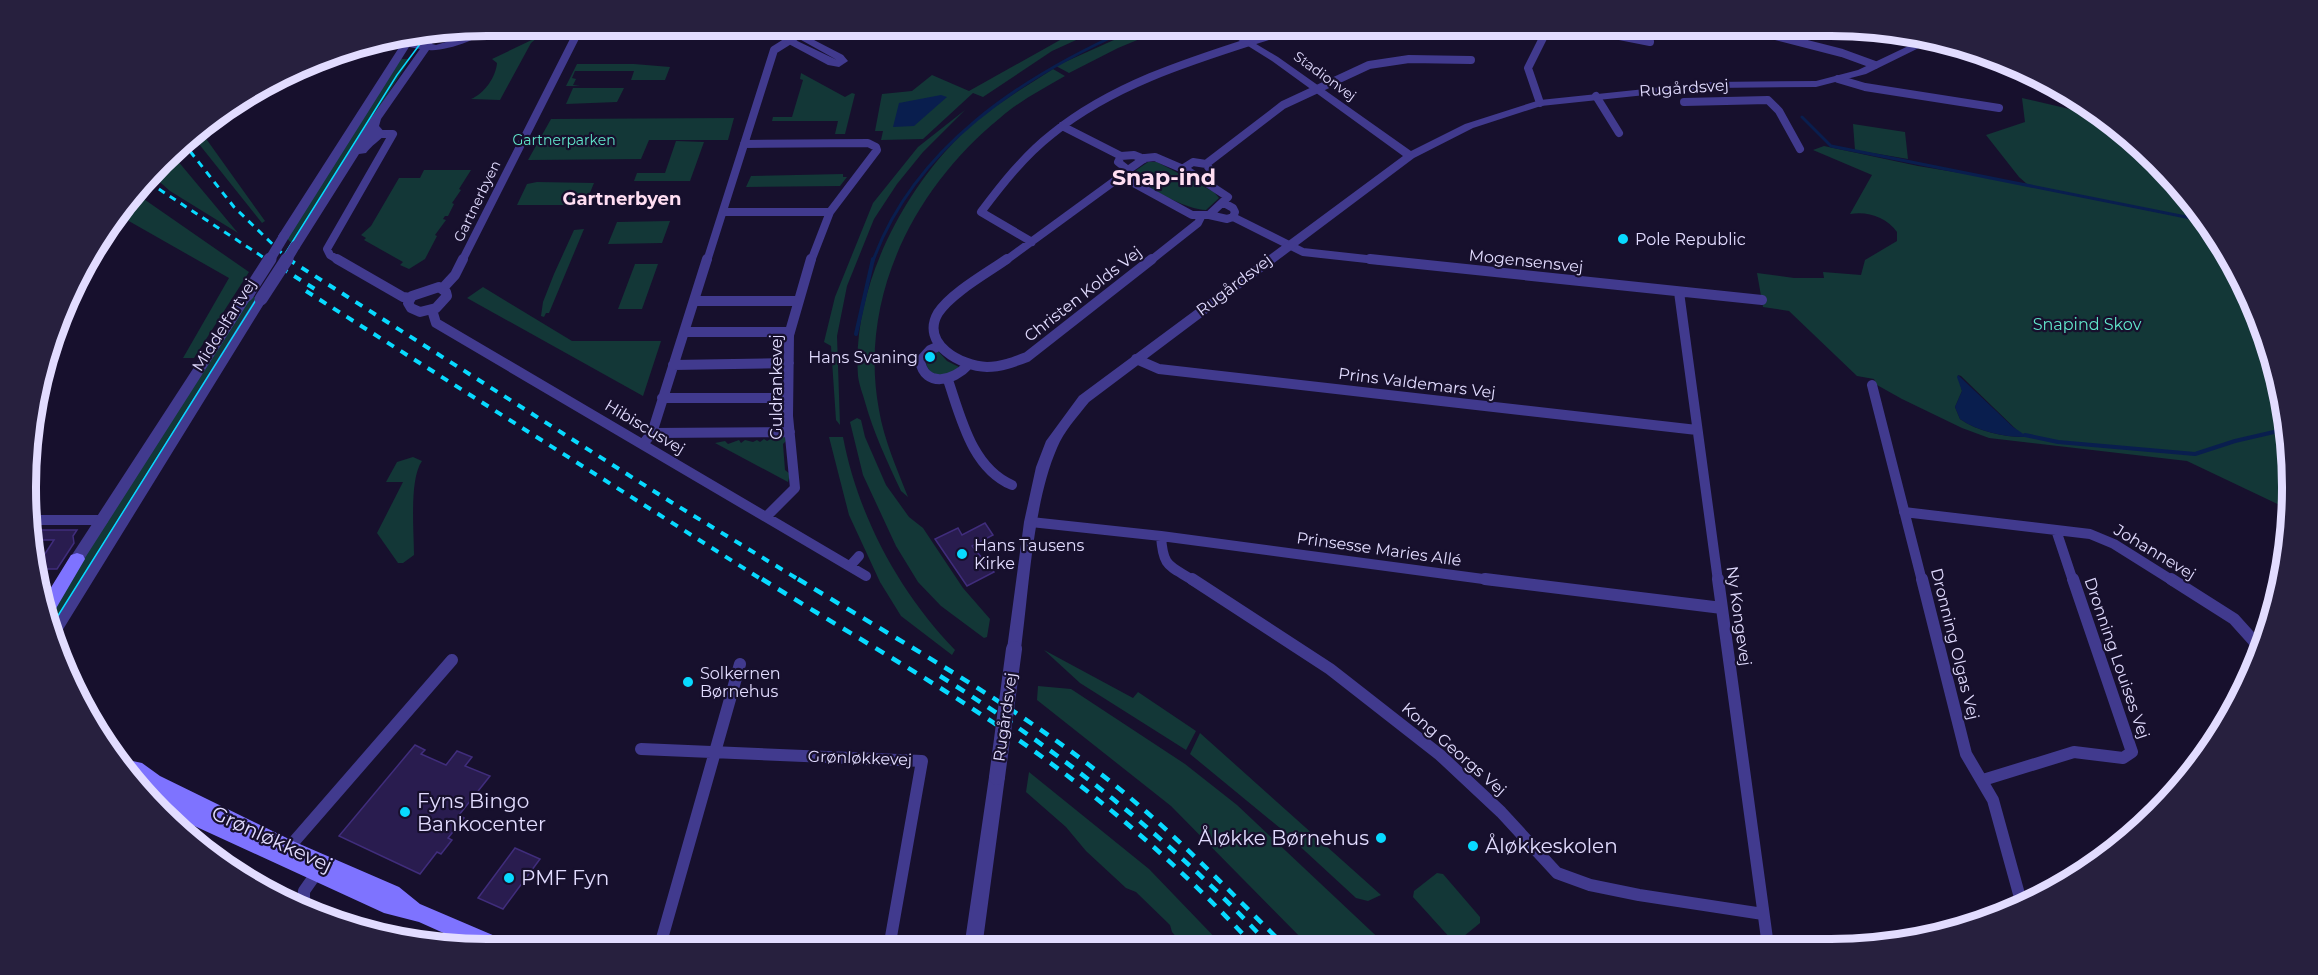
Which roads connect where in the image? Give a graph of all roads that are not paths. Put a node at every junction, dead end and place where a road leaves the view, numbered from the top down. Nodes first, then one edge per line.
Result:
1 (576, 36) edge
2 (790, 36) edge
3 (1238, 36) edge
4 (1270, 36) edge
5 (1544, 36) edge
6 (1620, 36) edge
7 (1775, 36) edge
8 (468, 37) edge
9 (793, 37) joint
10 (430, 41) edge
11 (1650, 42) dead end
12 (409, 43) edge
13 (1250, 43) junction
14 (405, 44) edge
15 (1919, 45) edge
16 (1471, 60) dead end
17 (1875, 65) junction
18 (1838, 80) junction
19 (1317, 89) junction
20 (1596, 96) junction
21 (1684, 102) dead end
22 (1540, 103) junction
23 (1999, 108) dead end
24 (379, 114) junction
25 (1062, 126) junction
26 (1619, 133) dead end
27 (381, 134) junction
28 (744, 144) junction
29 (1800, 149) dead end
30 (1121, 156) junction
31 (1410, 156) junction
32 (1144, 159) junction
33 (1206, 164) junction
34 (1182, 169) junction
35 (1127, 173) junction
36 (1203, 179) junction
37 (327, 195) junction
38 (1224, 203) junction
39 (723, 212) junction
40 (830, 212) junction
41 (1205, 216) junction
42 (1233, 217) junction
43 (1032, 242) junction
44 (1288, 245) junction
45 (442, 288) junction
46 (1679, 292) junction
47 (411, 298) junction
48 (1762, 300) dead end
49 (694, 301) junction
50 (798, 301) junction
51 (432, 310) junction
52 (684, 332) junction
53 (790, 332) junction
54 (939, 346) junction
55 (1136, 359) junction
56 (789, 363) junction
57 (673, 365) junction
58 (968, 365) junction
59 (948, 380) junction
60 (1872, 385) dead end
61 (662, 398) junction
62 (788, 398) junction
63 (1697, 430) junction
64 (790, 432) junction
65 (652, 433) junction
66 (643, 444) junction
67 (1012, 485) dead end
68 (1904, 512) junction
69 (766, 517) junction
70 (37, 520) edge
71 (103, 520) junction
72 (1031, 522) junction
73 (2056, 530) junction
74 (1161, 536) junction
75 (859, 556) dead end
76 (77, 559) junction
77 (850, 566) junction
78 (866, 576) dead end
79 (49, 596) edge
80 (51, 603) edge
81 (1722, 608) junction
82 (58, 627) edge
83 (2255, 641) edge
84 (452, 660) dead end
85 (740, 664) dead end
86 (641, 749) dead end
87 (715, 752) junction
88 (136, 771) edge
89 (1983, 780) junction
90 (164, 803) edge
91 (285, 853) junction
92 (316, 874) junction
93 (2020, 897) edge
94 (304, 900) edge
95 (420, 913) junction
96 (1763, 914) junction
97 (477, 939) edge
98 (662, 939) edge
99 (891, 939) edge
100 (974, 939) edge
101 (1767, 939) edge

1 - 45 street, Gartnerbyen
2 - 9 street
3 - 13 street, Stadionvej
4 - 13 street
5 - 22 street
6 - 11 street
7 - 17 street
8 - 10 street
9 - 28 street
10 - 24 street, Middelfartvej
12 - 24 street
13 - 19 street, Stadionvej
13 - 25 street
14 - 71 street, Middelfartvej, bridge
15 - 17 street, Rugårdsvej
16 - 19 street
17 - 18 street, Rugårdsvej
18 - 20 street, Rugårdsvej
18 - 23 street
19 - 31 street, Stadionvej
19 - 33 street
20 - 22 street, Rugårdsvej
20 - 26 street
21 - 29 street
22 - 31 street, Rugårdsvej
24 - 27 street
24 - 37 street, Middelfartvej
25 - 30 street
25 - 43 street
27 - 37 street
27 - 47 street
28 - 39 street
28 - 40 street, Guldrankevej
30 - 32 street
30 - 35 street
31 - 44 street, Rugårdsvej
32 - 34 street
32 - 35 street
33 - 34 street
33 - 36 street
34 - 36 street
35 - 41 street
35 - 43 street
36 - 38 street
37 - 82 street, Middelfartvej, bridge
38 - 41 street, Christen Kolds Vej
38 - 42 street
39 - 40 street
39 - 49 street
40 - 50 street, Guldrankevej
41 - 42 street
41 - 58 street, Christen Kolds Vej
42 - 44 street, Mogensensvej
43 - 54 street
44 - 46 street, Mogensensvej
44 - 55 street, Rugårdsvej
45 - 47 street
45 - 51 street, Gartnerbyen
46 - 48 street, Mogensensvej
46 - 63 street, Ny Kongevej
47 - 51 street
49 - 50 street
49 - 52 street
50 - 53 street, Guldrankevej
51 - 66 street, Hibiscusvej
52 - 53 street
52 - 57 street
53 - 56 street, Guldrankevej
54 - 58 street
54 - 59 street
55 - 63 street, Prins Valdemars Vej
55 - 72 street, Rugårdsvej
56 - 57 street
56 - 62 street, Guldrankevej
57 - 61 street
58 - 59 street
59 - 67 street
60 - 68 street, Dronning Olgas Vej
61 - 62 street
61 - 65 street
62 - 64 street, Guldrankevej
63 - 81 street, Ny Kongevej
64 - 65 street
64 - 69 street, Guldrankevej
65 - 66 street
66 - 69 street, Hibiscusvej
68 - 73 street, Johannevej
68 - 89 street, Dronning Olgas Vej
69 - 77 street, Hibiscusvej
70 - 71 street
71 - 76 street, Middelfartvej
72 - 74 street, Prinsesse Maries Allé
72 - 100 street, Rugårdsvej, bridge
73 - 83 street, Johannevej
73 - 89 street, Dronning Louises Vej
74 - 81 street, Prinsesse Maries Allé
74 - 96 street, Kong Georgs Vej
75 - 77 street
76 - 79 street, Middelfartvej
76 - 80 main road
77 - 78 street, Hibiscusvej
81 - 96 street, Ny Kongevej
84 - 91 street
85 - 87 street
86 - 87 street, Grønløkkevej
87 - 98 street
87 - 99 street, Grønløkkevej
88 - 91 main road, Grønløkkevej
89 - 93 street, Dronning Olgas Vej
90 - 91 main road, Grønløkkevej
91 - 92 main road, Grønløkkevej
91 - 95 main road, Grønløkkevej
92 - 94 street
92 - 95 main road, Grønløkkevej
95 - 97 main road, Grønløkkevej
96 - 101 street, Ny Kongevej

